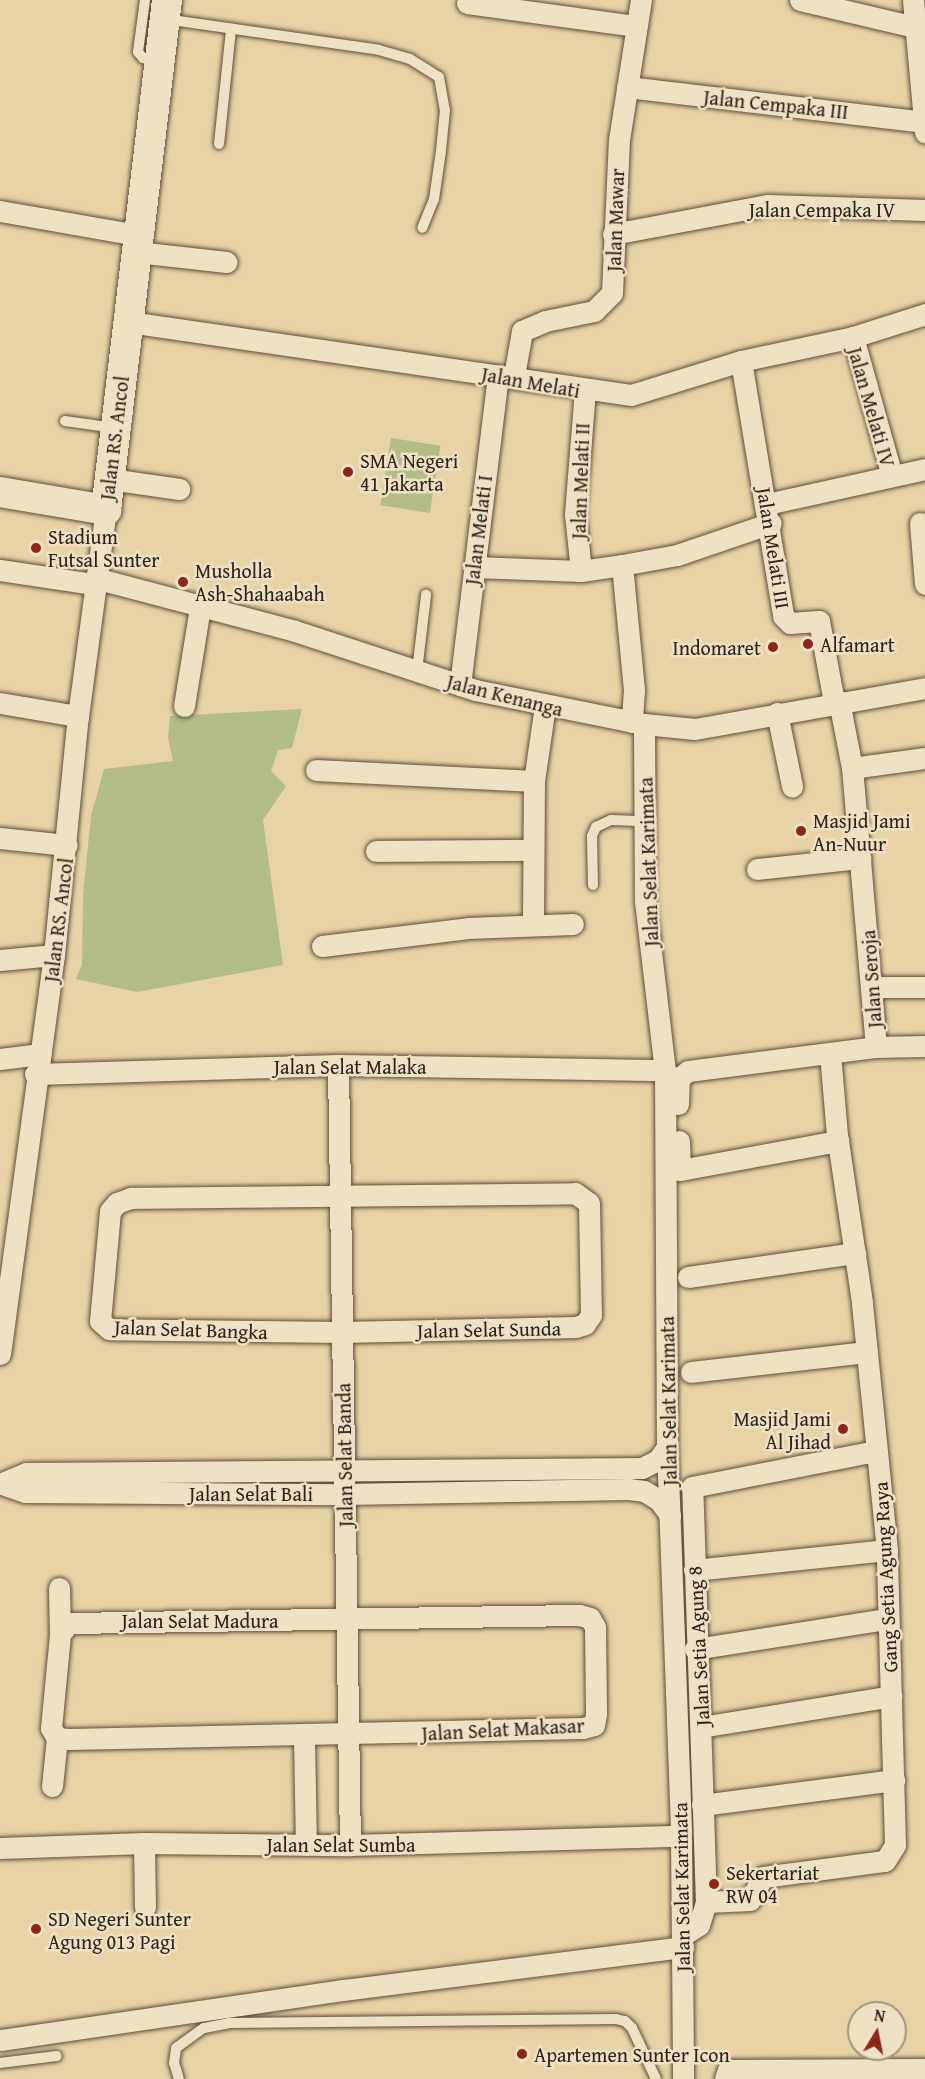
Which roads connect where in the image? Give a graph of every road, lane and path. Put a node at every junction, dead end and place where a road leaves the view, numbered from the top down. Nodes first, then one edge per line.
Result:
1 (641, 0) edge
2 (800, 0) edge
3 (914, 0) edge
4 (466, 3) dead end
5 (159, 6) edge
6 (636, 26) junction
7 (915, 27) junction
8 (231, 29) junction
9 (627, 87) junction
10 (925, 122) edge
11 (925, 132) edge
12 (219, 144) dead end
13 (925, 210) edge
14 (0, 211) edge
15 (422, 228) dead end
16 (613, 234) junction
17 (137, 244) junction
18 (226, 262) dead end
19 (925, 314) edge
20 (129, 322) junction
21 (853, 337) junction
22 (741, 361) junction
23 (506, 376) junction
24 (585, 391) junction
25 (65, 421) dead end
26 (116, 428) junction
27 (925, 469) edge
28 (892, 476) junction
29 (110, 479) junction
30 (178, 489) dead end
31 (0, 492) edge
32 (106, 510) junction
33 (769, 513) junction
34 (920, 523) dead end
35 (622, 565) junction
36 (474, 567) junction
37 (0, 570) edge
38 (581, 571) junction
39 (95, 581) junction
40 (925, 584) edge
41 (426, 595) dead end
42 (200, 607) junction
43 (417, 671) junction
44 (460, 685) junction
45 (925, 688) edge
46 (837, 702) junction
47 (0, 703) edge
48 (184, 706) dead end
49 (545, 706) junction
50 (777, 713) junction
51 (78, 716) junction
52 (638, 723) junction
53 (925, 758) edge
54 (852, 768) junction
55 (316, 770) dead end
56 (534, 781) junction
57 (792, 786) dead end
58 (645, 821) junction
59 (0, 838) edge
60 (67, 844) junction
61 (532, 850) junction
62 (376, 851) dead end
63 (860, 858) junction
64 (758, 869) dead end
65 (593, 885) dead end
66 (533, 923) junction
67 (573, 924) dead end
68 (322, 946) dead end
69 (54, 955) junction
70 (0, 960) edge
71 (873, 987) junction
72 (925, 987) edge
73 (925, 1046) edge
74 (876, 1047) junction
75 (830, 1054) junction
76 (0, 1059) edge
77 (38, 1064) junction
78 (338, 1065) junction
79 (665, 1070) junction
80 (838, 1141) junction
81 (340, 1195) junction
82 (855, 1252) junction
83 (688, 1277) dead end
84 (342, 1332) junction
85 (867, 1352) junction
86 (0, 1354) edge
87 (691, 1372) dead end
88 (667, 1447) junction
89 (876, 1450) junction
90 (344, 1472) junction
91 (1, 1484) edge
92 (344, 1494) junction
93 (670, 1515) junction
94 (887, 1550) junction
95 (694, 1570) junction
96 (59, 1588) dead end
97 (887, 1619) junction
98 (346, 1620) junction
99 (60, 1634) junction
100 (695, 1649) junction
101 (892, 1696) junction
102 (701, 1727) junction
103 (304, 1735) junction
104 (348, 1735) junction
105 (57, 1738) junction
106 (894, 1779) junction
107 (52, 1786) dead end
108 (702, 1805) junction
109 (681, 1836) junction
110 (144, 1843) junction
111 (306, 1845) junction
112 (350, 1845) junction
113 (0, 1848) edge
114 (706, 1902) junction
115 (145, 1907) dead end
116 (683, 1941) junction
117 (0, 2040) edge
118 (57, 2056) dead end
119 (0, 2063) edge
120 (925, 2069) edge
121 (179, 2079) edge
122 (656, 2079) edge
123 (683, 2079) edge
124 (725, 2079) edge

1 - 6 street, Jalan Mawar
2 - 7 street
3 - 7 street
4 - 6 street
5 - 8 lane
5 - 17 street, Jalan RS. Ancol
6 - 9 street, Jalan Mawar
7 - 10 street
8 - 12 lane
8 - 15 lane
9 - 10 street, Jalan Cempaka III
9 - 16 street, Jalan Mawar
10 - 11 street
13 - 16 street, Jalan Cempaka IV
14 - 17 street
16 - 23 street, Jalan Mawar
17 - 18 street
17 - 20 street, Jalan RS. Ancol
19 - 21 street, Jalan Melati
20 - 23 street, Jalan Melati
20 - 26 street, Jalan RS. Ancol
21 - 22 street, Jalan Melati
21 - 28 street, Jalan Melati IV
22 - 24 street, Jalan Melati
22 - 33 street, Jalan Melati III
23 - 24 street, Jalan Melati
23 - 36 street, Jalan Melati I
24 - 38 street, Jalan Melati II
25 - 26 lane
26 - 29 street, Jalan RS. Ancol
27 - 28 street
28 - 33 street
29 - 30 street
29 - 32 street, Jalan RS. Ancol
31 - 32 street
32 - 39 street, Jalan RS. Ancol
33 - 35 street
33 - 46 street, Jalan Melati III
34 - 40 street
35 - 38 street
35 - 52 street
36 - 38 street
36 - 44 street, Jalan Melati I
37 - 39 street, Jalan Kenanga
39 - 42 street, Jalan Kenanga
39 - 51 street, Jalan RS. Ancol
41 - 43 lane
42 - 43 street, Jalan Kenanga
42 - 48 street
43 - 44 street, Jalan Kenanga
44 - 49 street, Jalan Kenanga
45 - 46 street, Jalan Kenanga
46 - 50 street, Jalan Kenanga
46 - 54 street, Jalan Seroja
47 - 51 street
49 - 52 street, Jalan Kenanga
49 - 56 street
50 - 52 street, Jalan Kenanga
50 - 57 street
51 - 60 street, Jalan RS. Ancol
52 - 58 street, Jalan Selat Karimata
53 - 54 street
54 - 63 street, Jalan Seroja
55 - 56 street
56 - 61 street
58 - 65 lane
58 - 79 street, Jalan Selat Karimata
59 - 60 street
60 - 69 street, Jalan RS. Ancol
61 - 62 street
61 - 66 street
63 - 64 street
63 - 71 street, Jalan Seroja
66 - 67 street
66 - 68 street
69 - 70 street
69 - 77 street, Jalan RS. Ancol
71 - 72 street
71 - 74 street, Jalan Seroja
73 - 74 street
74 - 75 street, Jalan Seroja
75 - 80 street, Gang Setia Agung Raya
75 - 80 street, Jalan Seroja
76 - 77 street
77 - 78 street, Jalan Selat Malaka
77 - 86 street, Jalan RS. Ancol
78 - 79 street, Jalan Selat Malaka
78 - 81 street, Jalan Selat Banda
79 - 88 street, Jalan Selat Karimata
80 - 82 street, Gang Setia Agung Raya
81 - 84 street, Jalan Selat Banda
81 - 84 street, Jalan Selat Bangka
81 - 84 street, Jalan Selat Sunda
82 - 83 street
82 - 85 street, Gang Setia Agung Raya
84 - 90 street, Jalan Selat Banda
85 - 87 street
85 - 89 street, Gang Setia Agung Raya
88 - 90 street, Jalan Selat Bali
88 - 93 street, Jalan Selat Karimata
89 - 94 street, Gang Setia Agung Raya
89 - 95 street, Jalan Setia Agung 8
90 - 91 street, Jalan Selat Bali
90 - 92 street, Jalan Selat Banda
91 - 92 street, Jalan Selat Bali
92 - 93 street, Jalan Selat Bali
92 - 98 street, Jalan Selat Banda
93 - 109 street, Jalan Selat Karimata
94 - 95 street
94 - 97 street, Gang Setia Agung Raya
95 - 100 street, Jalan Setia Agung 8
96 - 99 street
97 - 100 street
97 - 101 street, Gang Setia Agung Raya
98 - 99 street, Jalan Selat Madura
98 - 104 street, Jalan Selat Banda
98 - 104 street, Jalan Selat Makasar
99 - 105 street
100 - 102 street, Jalan Setia Agung 8
101 - 102 street
101 - 106 street, Gang Setia Agung Raya
102 - 108 street, Jalan Setia Agung 8
103 - 104 street
103 - 105 street
103 - 111 street
104 - 112 street, Jalan Selat Banda
105 - 107 street
106 - 108 street
106 - 114 street, Gang Setia Agung Raya
108 - 114 street, Jalan Setia Agung 8
109 - 112 street, Jalan Selat Sumba
109 - 116 street, Jalan Selat Karimata
110 - 111 street, Jalan Selat Sumba
110 - 113 street, Jalan Selat Sumba
110 - 115 street
111 - 112 street, Jalan Selat Sumba
114 - 116 street
116 - 117 street
116 - 123 street, Jalan Selat Karimata
118 - 119 lane
120 - 124 street
121 - 122 lane

